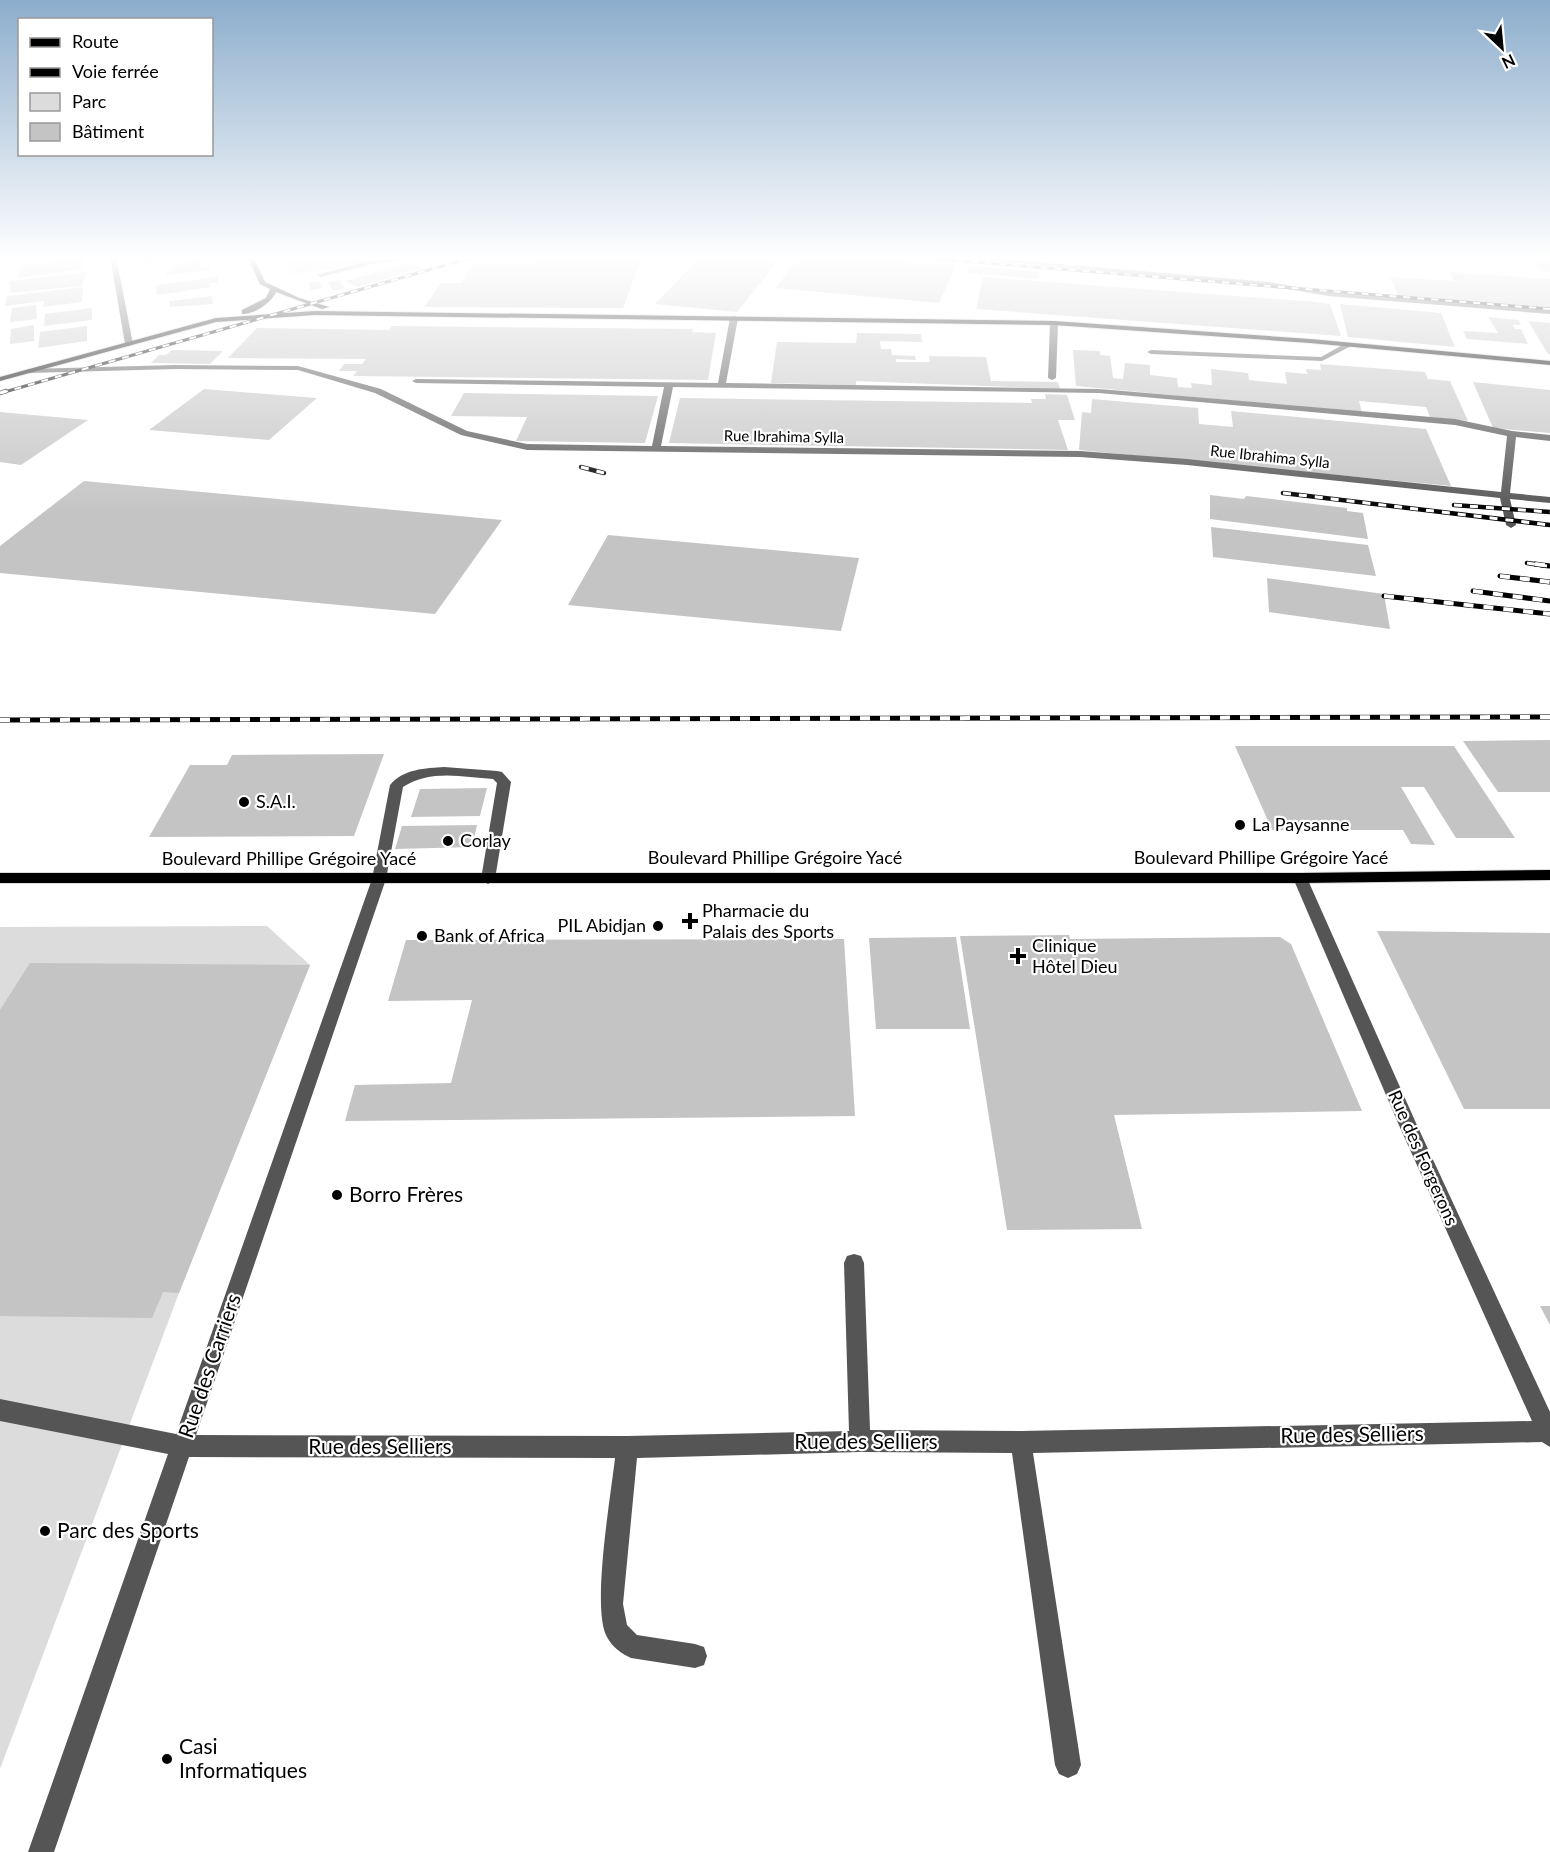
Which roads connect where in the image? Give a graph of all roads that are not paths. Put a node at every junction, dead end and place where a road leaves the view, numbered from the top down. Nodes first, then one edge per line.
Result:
1 (135, 342) edge
2 (729, 342) edge
3 (1053, 342) edge
4 (1314, 342) edge
5 (129, 344) joint
6 (1349, 345) junction
7 (1151, 352) dead end
8 (1550, 363) edge
9 (30, 371) junction
10 (1052, 378) dead end
11 (0, 379) edge
12 (416, 381) dead end
13 (669, 385) junction
14 (721, 386) junction
15 (1512, 434) junction
16 (1550, 438) edge
17 (656, 450) junction
18 (1505, 497) junction
19 (1550, 500) edge
20 (1511, 525) dead end
21 (1550, 875) edge
22 (0, 878) edge
23 (1300, 878) junction
24 (379, 879) junction
25 (488, 879) junction
26 (854, 1263) dead end
27 (0, 1410) edge
28 (1549, 1433) edge
29 (860, 1441) junction
30 (1021, 1442) junction
31 (182, 1446) junction
32 (627, 1447) junction
33 (695, 1656) dead end
34 (1068, 1765) dead end
35 (41, 1852) edge

1 - 5 main road
2 - 14 street
3 - 10 street
4 - 6 main road
5 - 9 main road
6 - 7 street
6 - 8 main road
9 - 11 main road
9 - 17 street, Rue Ibrahima Sylla
12 - 13 street
13 - 14 street
13 - 17 street
14 - 15 street
15 - 16 street
15 - 18 street
17 - 18 street, Rue Ibrahima Sylla
18 - 19 street, Rue Ibrahima Sylla
18 - 20 street
21 - 23 main road, Boulevard Phillipe Grégoire Yacé
22 - 24 main road, Boulevard Phillipe Grégoire Yacé
23 - 25 main road, Boulevard Phillipe Grégoire Yacé
23 - 28 street, Rue des Forgerons
24 - 25 main road, Boulevard Phillipe Grégoire Yacé
24 - 25 street, Rue des Carriers
24 - 31 street, Rue des Carriers
26 - 29 street
27 - 31 street, Rue des Selliers
28 - 30 street, Rue des Selliers
29 - 30 street, Rue des Selliers
29 - 32 street, Rue des Selliers
30 - 34 street
31 - 32 street, Rue des Selliers
31 - 35 street, Rue des Carriers
32 - 33 street

